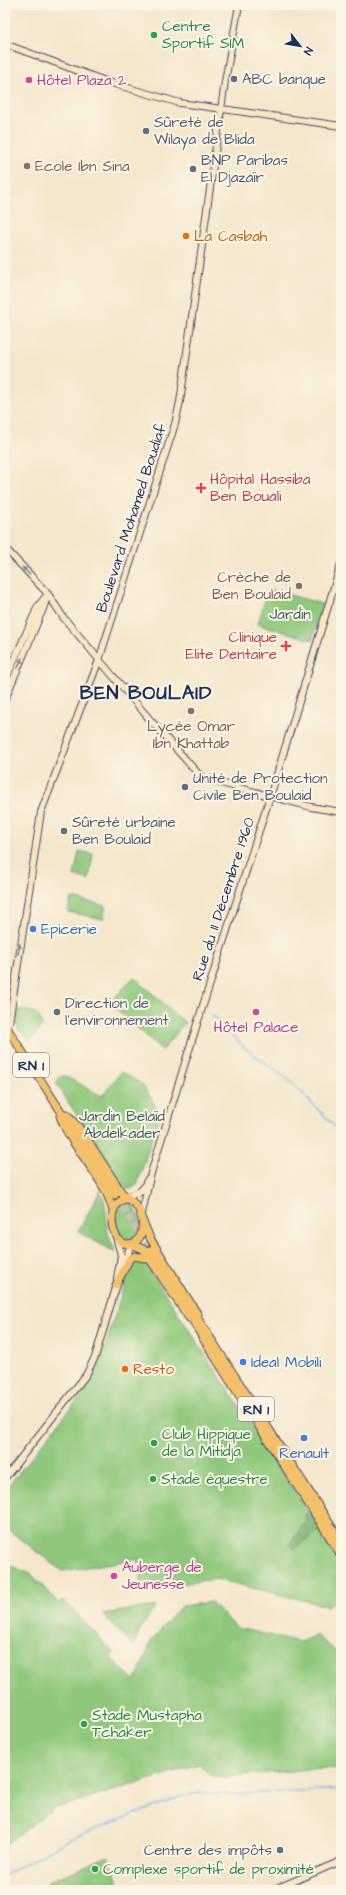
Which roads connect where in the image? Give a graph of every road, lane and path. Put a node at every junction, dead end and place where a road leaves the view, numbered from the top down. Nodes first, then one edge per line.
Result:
1 (239, 5) edge
2 (5, 44) edge
3 (221, 109) junction
4 (341, 126) edge
5 (5, 548) edge
6 (341, 564) edge
7 (48, 594) junction
8 (99, 660) junction
9 (5, 681) edge
10 (5, 699) edge
11 (270, 796) junction
12 (341, 812) edge
13 (6, 1027) edge
14 (57, 1104) junction
15 (151, 1173) junction
16 (115, 1195) tunnel mouth
17 (125, 1199) junction
18 (113, 1211) junction
19 (141, 1217) junction
20 (116, 1235) junction
21 (131, 1244) junction
22 (150, 1250) tunnel mouth
23 (149, 1259) junction
24 (169, 1278) joint
25 (116, 1285) junction
26 (206, 1336) junction
27 (5, 1478) edge
28 (341, 1542) edge
29 (341, 1554) edge
30 (341, 1861) edge
31 (273, 1890) edge

1 - 3 main road, Boulevard Mohamed Boudiaf
2 - 3 main road
3 - 4 main road
3 - 8 main road, Boulevard Mohamed Boudiaf
7 -> 5 main road
6 - 11 main road, Rue du 11 Décembre 1960
7 - 8 main road
7 - 9 main road
10 -> 7 main road
8 - 11 main road
13 -> 8 main road, Boulevard Mohamed Boudiaf
11 - 12 main road
11 - 15 main road, Rue du 11 Décembre 1960
13 - 14 main road, RN 1
14 - 16 main road, RN 1
14 - 17 main road, RN 1
14 - 18 main road, RN 1
15 - 17 main road, Rue du 11 Décembre 1960
15 - 19 main road, Rue du 11 Décembre 1960
17 - 18 main road
17 - 19 main road
18 - 20 main road
19 - 21 main road
19 - 26 main road, RN 1
20 - 21 main road
20 - 25 main road
21 - 23 main road, RN 1
21 - 25 main road
22 - 24 main road, RN 1
23 - 25 main road
23 - 26 main road, RN 1
24 - 26 highway, RN 1
25 - 27 main road
26 - 28 highway, RN 1
26 - 29 highway, RN 1
30 - 31 main road

